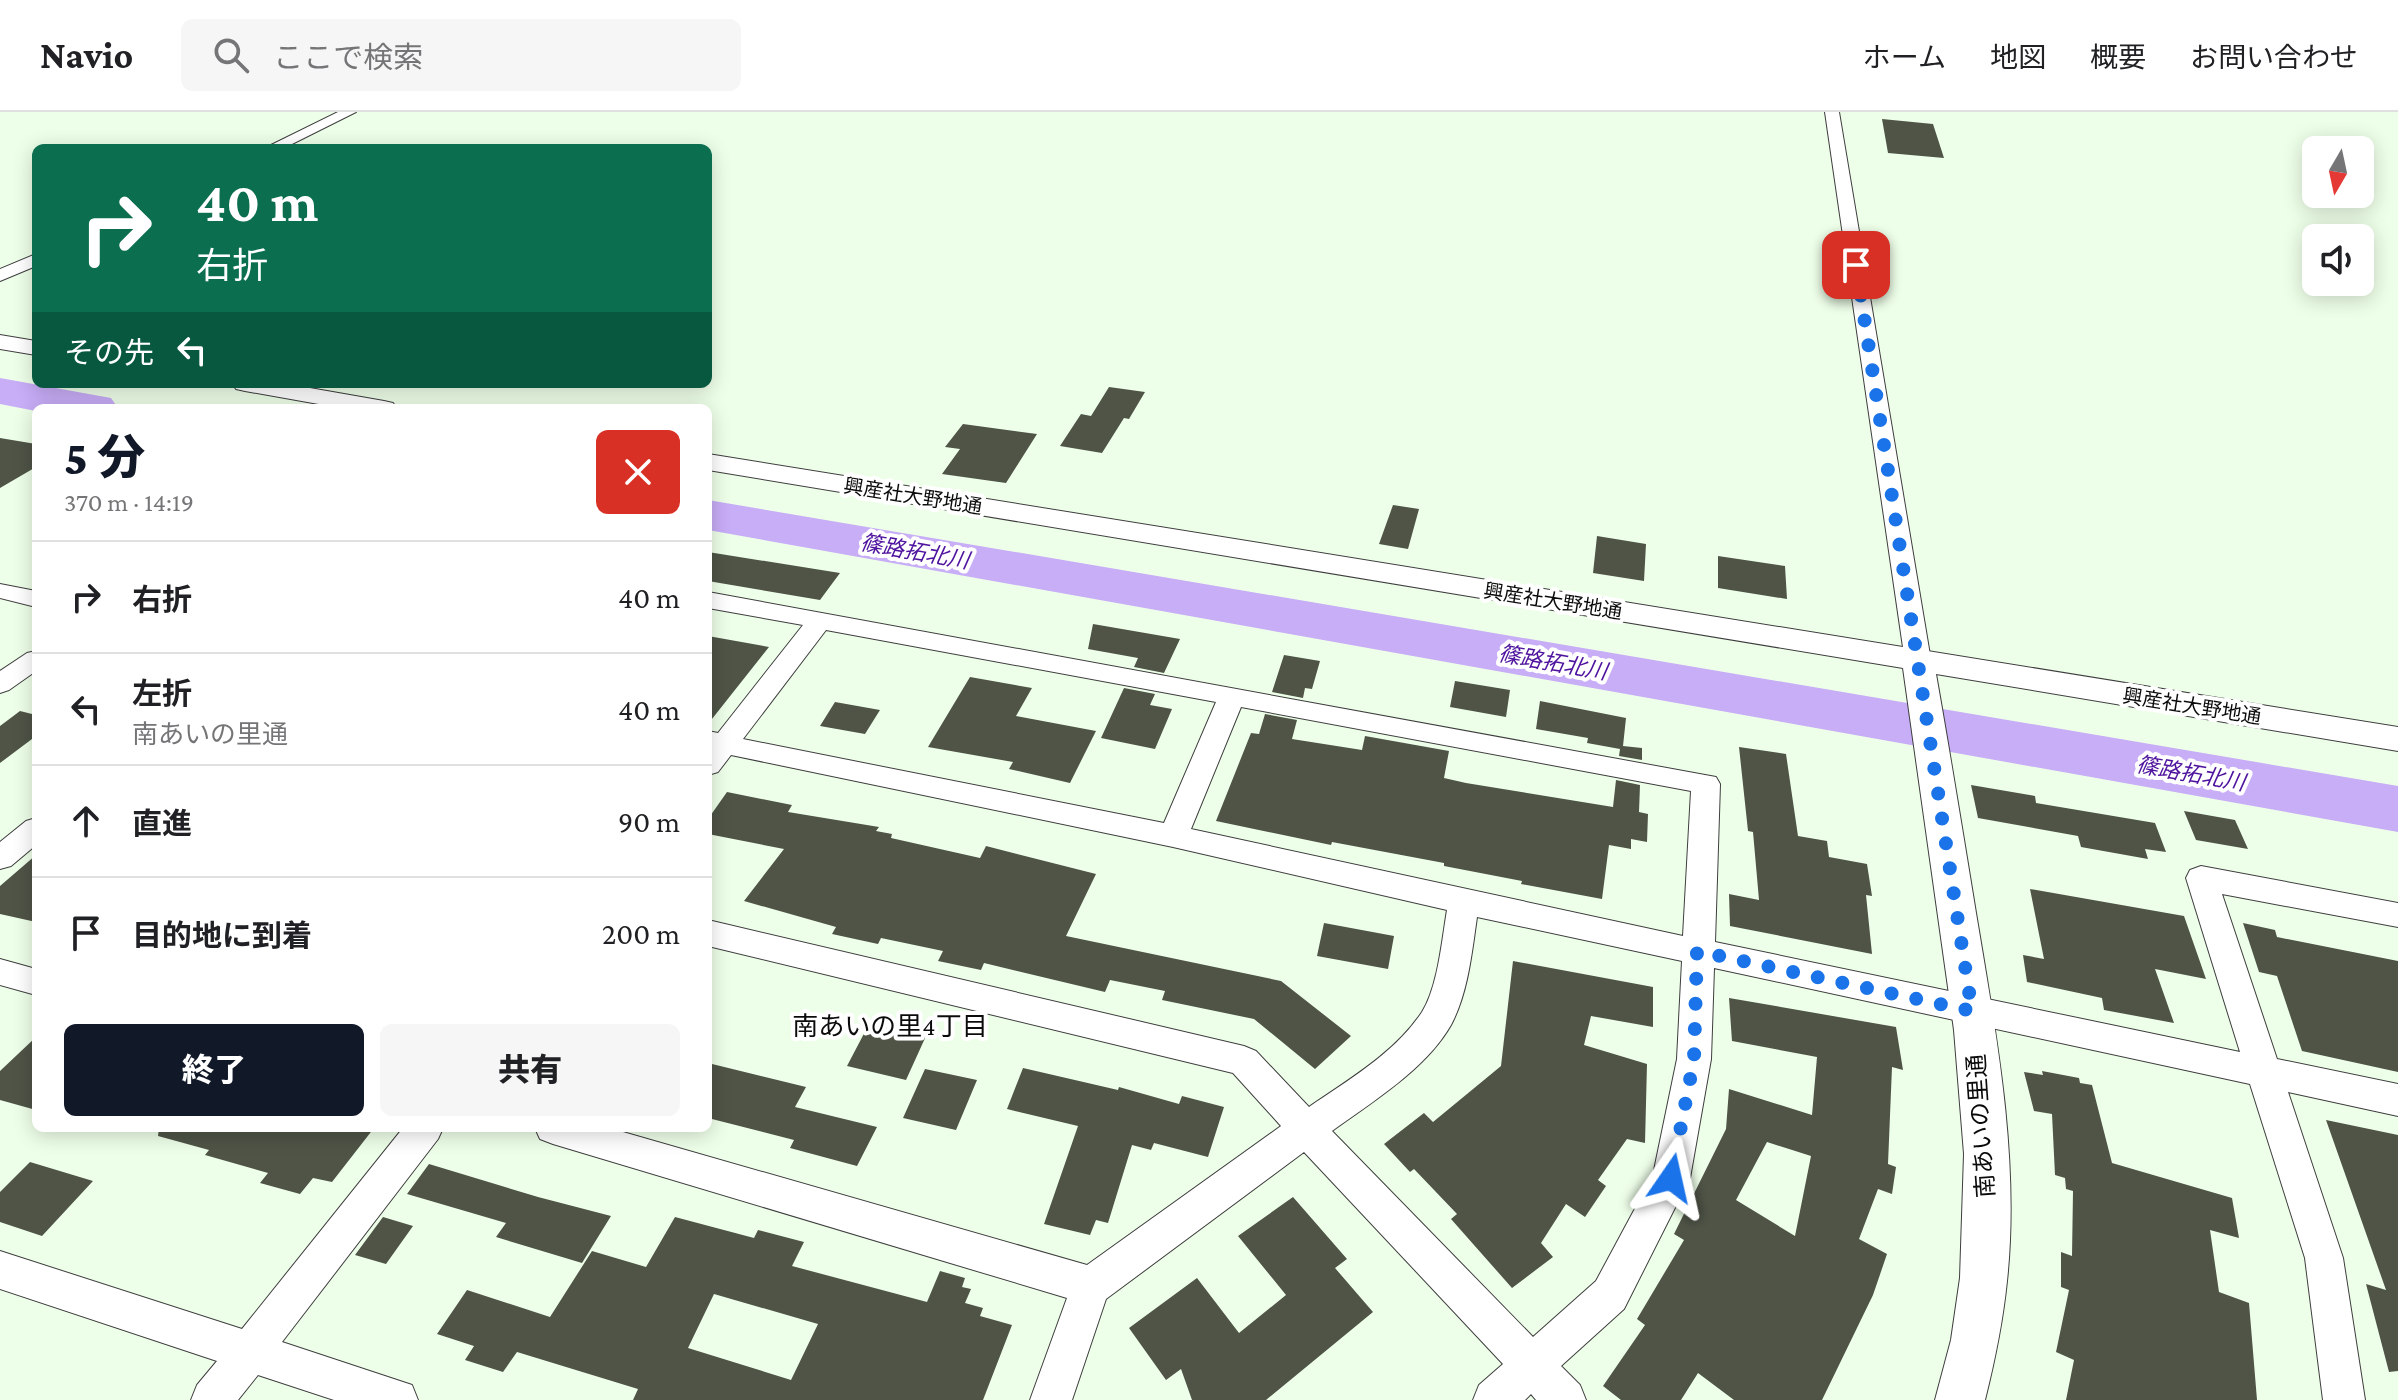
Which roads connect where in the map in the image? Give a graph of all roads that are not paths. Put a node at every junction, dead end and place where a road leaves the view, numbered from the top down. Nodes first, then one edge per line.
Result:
1 (349, 112) edge
2 (1832, 112) edge
3 (281, 144) edge
4 (32, 261) edge
5 (0, 276) edge
6 (0, 342) edge
7 (32, 347) edge
8 (268, 388) edge
9 (361, 404) edge
10 (712, 463) edge
11 (0, 591) edge
12 (32, 598) edge
13 (712, 601) edge
14 (820, 621) junction
15 (1918, 661) junction
16 (32, 662) edge
17 (0, 684) edge
18 (1232, 696) junction
19 (2398, 739) edge
20 (713, 750) edge
21 (32, 832) edge
22 (1173, 836) junction
23 (0, 858) edge
24 (1464, 902) junction
25 (2398, 915) edge
26 (712, 934) edge
27 (1697, 951) junction
28 (0, 972) edge
29 (32, 981) edge
30 (1972, 1011) junction
31 (2265, 1072) junction
32 (2398, 1100) edge
33 (1306, 1129) junction
34 (422, 1132) edge
35 (567, 1132) edge
36 (0, 1270) edge
37 (1091, 1286) junction
38 (251, 1351) junction
39 (1533, 1367) junction
40 (212, 1400) edge
41 (397, 1400) edge
42 (1051, 1400) edge
43 (1494, 1400) edge
44 (1565, 1400) edge
45 (1960, 1400) edge
46 (2344, 1400) edge

1 - 3 street
2 - 15 street
4 - 5 street
6 - 7 street
8 - 9 street
10 - 15 street, 興産社大野地通
11 - 12 street
13 - 14 street
14 - 18 street
14 - 20 street
15 - 19 street, 興産社大野地通
15 - 30 street, 南あいの里通
16 - 17 street
18 - 22 street
18 - 27 street
20 - 22 street
21 - 23 street
22 - 24 street
24 - 27 street
24 - 33 street
25 - 31 street
26 - 33 street
27 - 30 street
27 - 39 street
28 - 29 street
30 - 31 street
30 - 45 street, 南あいの里通
31 - 32 street
31 - 46 street
33 - 37 street
33 - 39 street
34 - 38 street
35 - 37 street
36 - 38 street
37 - 42 street
38 - 40 street
38 - 41 street
39 - 43 street
39 - 44 street

